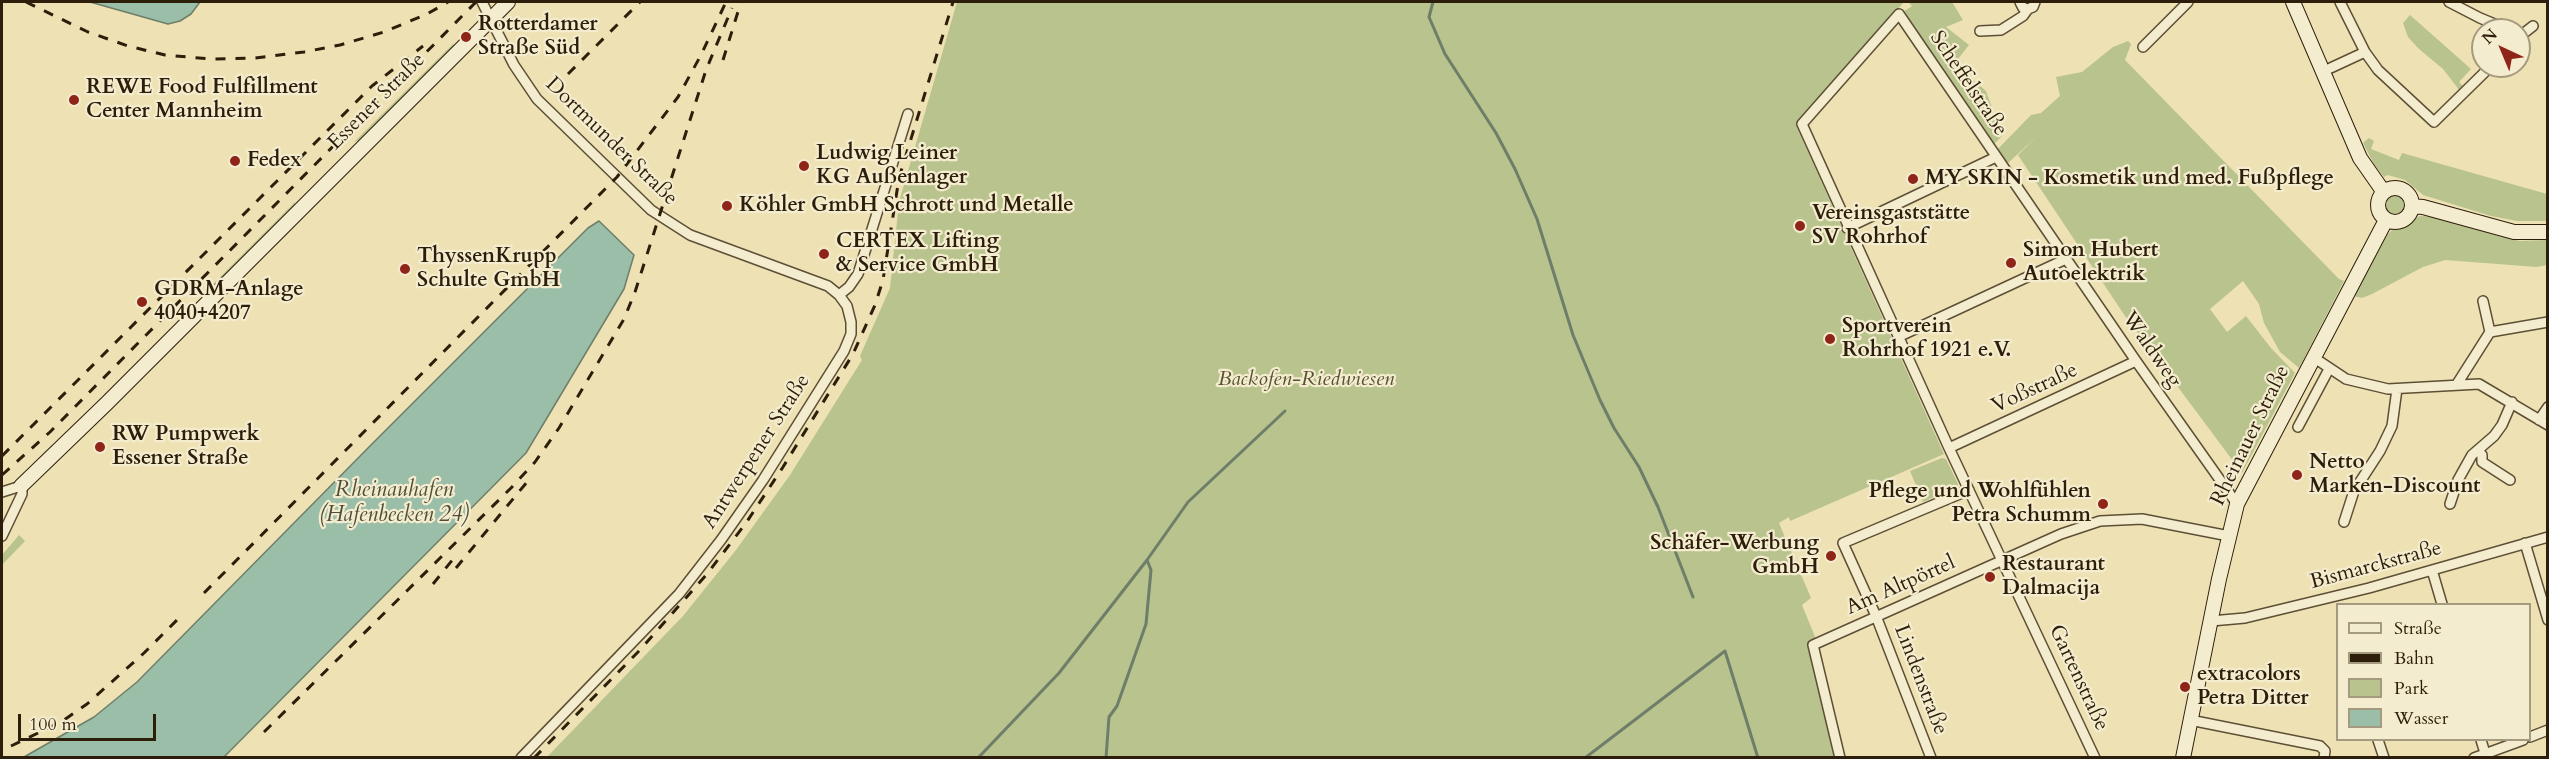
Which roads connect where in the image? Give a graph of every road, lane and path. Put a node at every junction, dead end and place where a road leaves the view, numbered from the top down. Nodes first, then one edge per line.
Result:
1 (482, 2) edge
2 (508, 2) edge
3 (2020, 2) edge
4 (2188, 2) edge
5 (2293, 2) edge
6 (2340, 2) edge
7 (2449, 2) edge
8 (2034, 4) edge
9 (1899, 14) joint
10 (491, 18) junction
11 (2480, 18) edge
12 (1980, 31) dead end
13 (2143, 47) dead end
14 (2365, 52) junction
15 (2324, 71) junction
16 (2479, 78) edge
17 (908, 114) dead end
18 (1996, 157) junction
19 (2384, 191) junction
20 (2412, 207) junction
21 (2386, 220) junction
22 (1847, 228) junction
23 (2547, 232) edge
24 (2066, 259) junction
25 (839, 295) junction
26 (2483, 301) dead end
27 (2547, 322) edge
28 (2490, 332) junction
29 (1898, 338) junction
30 (2313, 357) junction
31 (2136, 361) junction
32 (2329, 369) junction
33 (2457, 384) junction
34 (2397, 389) junction
35 (2512, 402) junction
36 (2547, 407) edge
37 (2543, 423) edge
38 (2298, 427) dead end
39 (1949, 448) junction
40 (2478, 450) junction
41 (2468, 462) junction
42 (2482, 462) junction
43 (2510, 480) dead end
44 (21, 485) junction
45 (1969, 490) junction
46 (2, 494) edge
47 (2237, 504) junction
48 (2450, 504) dead end
49 (2344, 522) dead end
50 (2, 536) edge
51 (2229, 536) junction
52 (2547, 537) edge
53 (2525, 543) junction
54 (2004, 561) junction
55 (2432, 570) junction
56 (2339, 600) edge
57 (2442, 603) edge
58 (1876, 616) junction
59 (2547, 620) edge
60 (2211, 621) junction
61 (2190, 720) junction
62 (2547, 730) edge
63 (2531, 736) edge
64 (2378, 741) edge
65 (2481, 741) edge
66 (2520, 741) edge
67 (2485, 753) junction
68 (520, 758) edge
69 (1840, 758) edge
70 (1930, 758) edge
71 (2095, 758) edge
72 (2183, 758) edge
73 (2324, 758) edge
74 (2384, 758) edge
75 (2474, 758) edge

1 - 10 street, Dortmunder Straße
2 - 10 street, Essener Straße
3 - 8 street
4 - 13 street
5 - 15 street
6 - 14 street
7 - 11 street
8 - 12 street
9 - 18 street, Scheffelstraße
9 - 22 street, Gartenstraße
10 - 25 street, Dortmunder Straße
10 - 44 street, Essener Straße
14 - 15 street
14 - 16 street
15 - 19 street
17 - 25 street
18 - 22 street, Scheffelstraße
18 - 24 street, Waldweg
19 - 20 street
19 - 21 street
20 - 21 street
20 - 23 street
21 - 30 street, Rheinauer Straße
22 - 29 street, Gartenstraße
24 - 29 street
24 - 31 street, Waldweg
25 - 68 street, Antwerpener Straße
26 - 28 street
27 - 28 street
28 - 33 street
29 - 39 street, Gartenstraße
30 - 32 street
30 - 47 street, Rheinauer Straße
31 - 39 street, Voßstraße
31 - 47 street, Waldweg
32 - 34 street
32 - 38 street
33 - 34 street
33 - 35 street
34 - 49 street
35 - 37 street
35 - 40 street
36 - 37 street
39 - 45 street, Gartenstraße
40 - 41 street
40 - 42 street
41 - 42 street
41 - 48 street
42 - 43 street
44 - 46 street
44 - 50 street, Essener Straße
45 - 54 street, Gartenstraße
45 - 58 street, Lindenstraße
47 - 51 street, Rheinauer Straße
51 - 54 street, Am Altpörtel
51 - 60 street, Rheinauer Straße
52 - 53 street, Bismarckstraße
53 - 55 street, Bismarckstraße
53 - 59 street
54 - 58 street, Am Altpörtel
54 - 71 street, Gartenstraße
55 - 56 street, Bismarckstraße
55 - 57 street
56 - 60 street, Bismarckstraße
58 - 69 street, Am Altpörtel
58 - 70 street, Lindenstraße
60 - 61 street, Rheinauer Straße
61 - 72 street, Rheinauer Straße
61 - 73 street
62 - 63 street
64 - 74 street
65 - 67 street
66 - 67 street
67 - 75 street

